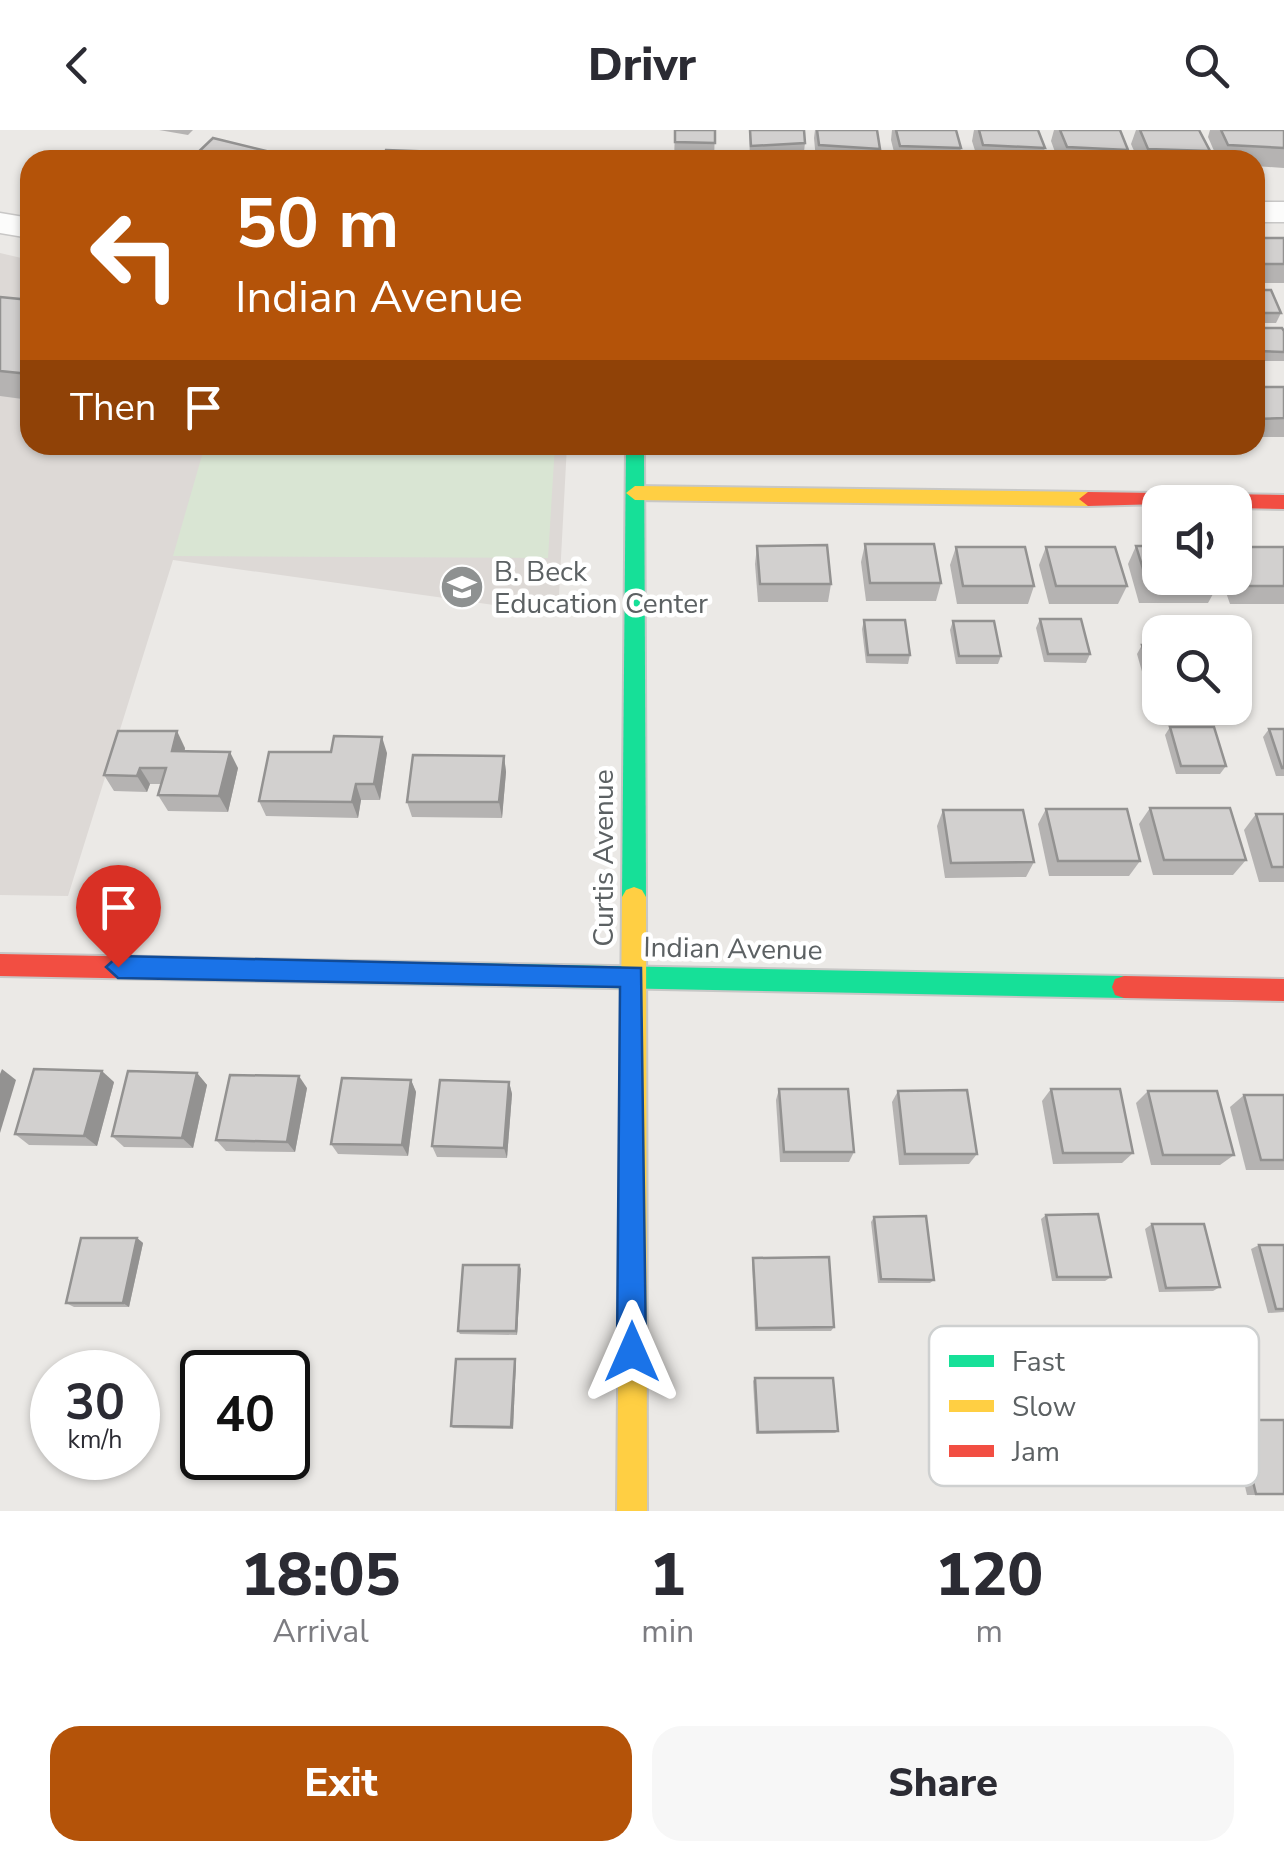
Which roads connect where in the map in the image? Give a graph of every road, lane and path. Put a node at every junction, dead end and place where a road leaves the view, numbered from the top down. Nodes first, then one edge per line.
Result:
1 (635, 455) edge
2 (635, 493) junction
3 (1284, 502) edge
4 (0, 965) edge
5 (632, 976) junction
6 (1284, 990) edge
7 (632, 1511) edge

1 - 2 street, Curtis Avenue
2 - 3 street
2 - 5 street, Curtis Avenue
4 - 5 street, Indian Avenue
5 - 6 street, Indian Avenue
5 - 7 street, Curtis Avenue

